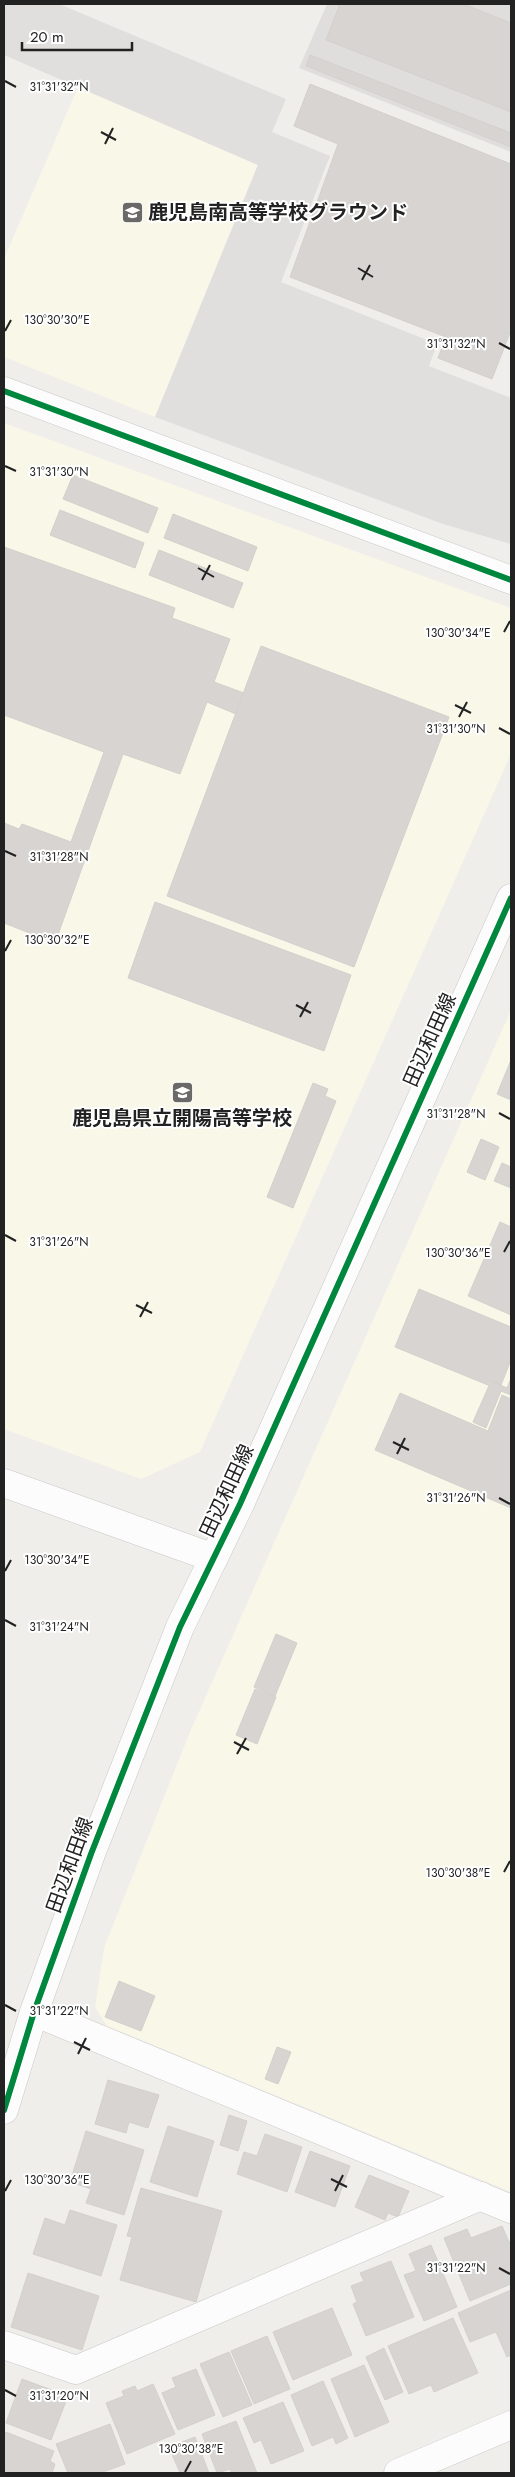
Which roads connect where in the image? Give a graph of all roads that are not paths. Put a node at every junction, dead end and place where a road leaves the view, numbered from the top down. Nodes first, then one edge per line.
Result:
1 (4, 391) edge
2 (511, 580) edge
3 (511, 898) edge
4 (4, 1483) edge
5 (214, 1558) junction
6 (34, 2012) junction
7 (4, 2110) edge
8 (481, 2196) junction
9 (511, 2209) edge
10 (4, 2345) edge
11 (511, 2425) edge
12 (398, 2473) edge

1 - 2 street
3 - 5 street, 田辺和田線
4 - 5 street
5 - 6 street, 田辺和田線
6 - 7 street, 田辺和田線
6 - 8 street
8 - 9 street
8 - 10 street
11 - 12 street

